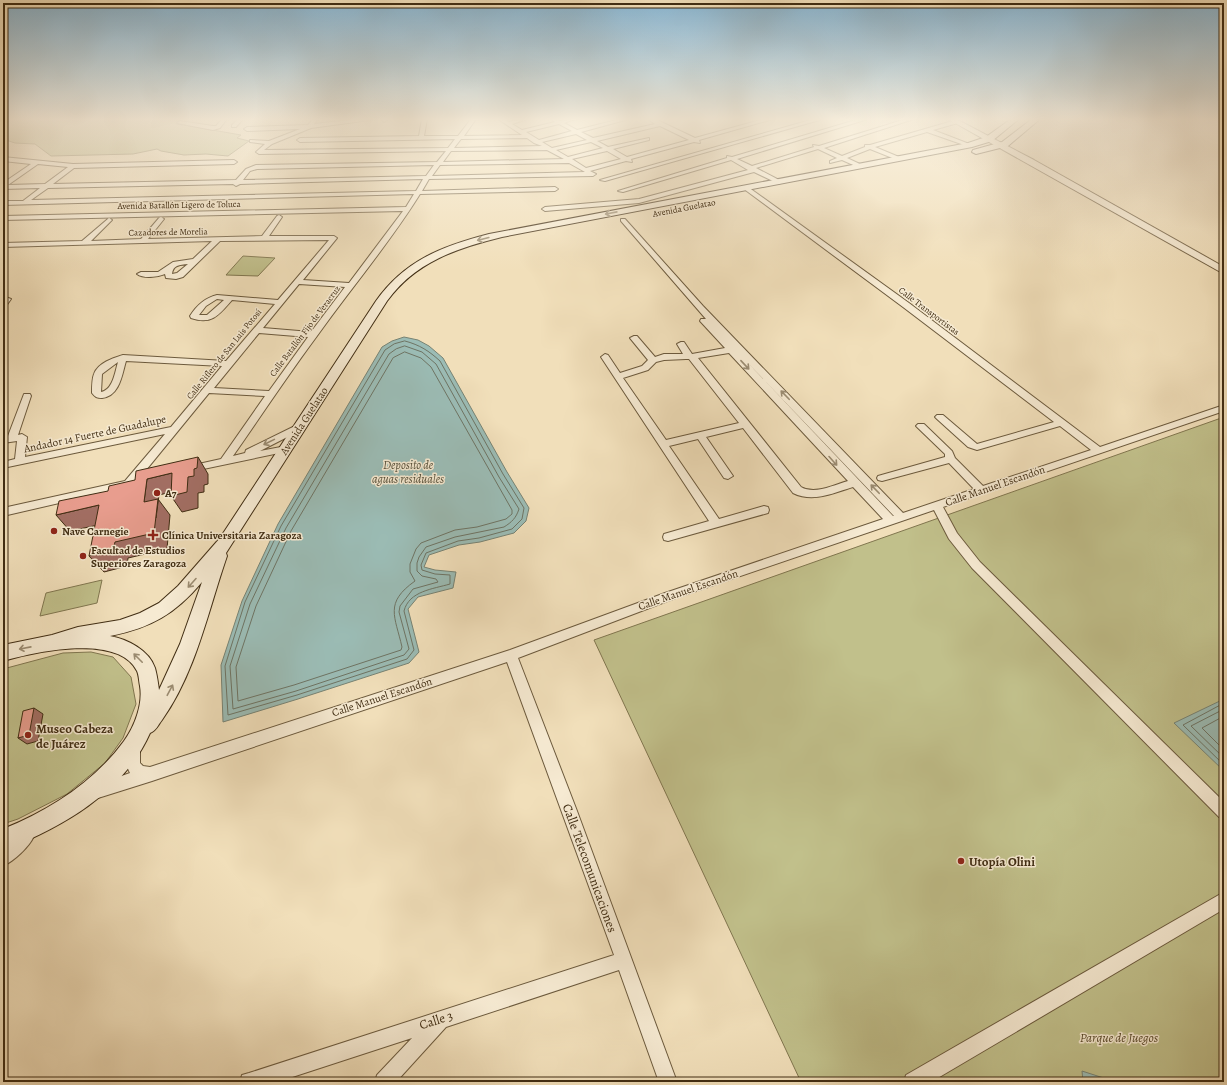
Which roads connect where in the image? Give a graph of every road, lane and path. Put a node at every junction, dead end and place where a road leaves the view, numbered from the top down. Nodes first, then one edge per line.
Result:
1 (27, 170) edge
2 (68, 170) edge
3 (248, 170) edge
4 (434, 170) edge
5 (586, 170) edge
6 (644, 170) edge
7 (647, 170) edge
8 (696, 170) edge
9 (751, 170) edge
10 (755, 170) edge
11 (842, 170) edge
12 (879, 170) edge
13 (1045, 170) edge
14 (652, 172) dead end
15 (593, 174) junction
16 (658, 176) dead end
17 (428, 177) junction
18 (664, 179) junction
19 (604, 180) junction
20 (238, 182) junction
21 (779, 182) junction
22 (670, 183) dead end
23 (609, 184) dead end
24 (47, 186) junction
25 (677, 186) dead end
26 (3, 187) edge
27 (615, 187) dead end
28 (746, 188) junction
29 (555, 189) dead end
30 (684, 190) junction
31 (621, 191) junction
32 (418, 192) junction
33 (755, 194) junction
34 (229, 200) junction
35 (24, 202) junction
36 (3, 203) edge
37 (643, 204) junction
38 (128, 208) junction
39 (224, 208) dead end
40 (545, 209) dead end
41 (406, 211) junction
42 (355, 212) junction
43 (219, 214) junction
44 (279, 217) junction
45 (3, 218) edge
46 (161, 219) junction
47 (109, 220) junction
48 (620, 220) junction
49 (3, 222) edge
50 (264, 238) junction
51 (334, 238) joint
52 (217, 240) junction
53 (142, 242) junction
54 (84, 243) junction
55 (3, 245) edge
56 (195, 261) junction
57 (169, 269) junction
58 (1224, 271) edge
59 (142, 274) dead end
60 (296, 282) junction
61 (352, 286) junction
62 (3, 298) edge
63 (230, 298) dead end
64 (382, 301) junction
65 (280, 302) junction
66 (3, 304) edge
67 (257, 330) junction
68 (313, 334) junction
69 (634, 338) dead end
70 (681, 344) dead end
71 (735, 349) junction
72 (689, 356) junction
73 (606, 357) dead end
74 (123, 358) dead end
75 (653, 360) junction
76 (229, 364) junction
77 (618, 377) junction
78 (208, 390) junction
79 (271, 394) junction
80 (26, 396) dead end
81 (1224, 408) edge
82 (800, 417) junction
83 (940, 417) dead end
84 (1061, 422) junction
85 (745, 424) junction
86 (921, 426) dead end
87 (300, 427) junction
88 (175, 429) junction
89 (700, 435) junction
90 (8, 438) edge
91 (664, 444) junction
92 (286, 449) junction
93 (1099, 451) junction
94 (238, 458) junction
95 (952, 459) junction
96 (20, 461) junction
97 (224, 461) junction
98 (3, 465) edge
99 (180, 471) edge
100 (728, 476) dead end
101 (882, 478) dead end
102 (144, 479) edge
103 (853, 482) junction
104 (129, 483) junction
105 (981, 490) junction
106 (938, 505) junction
107 (764, 510) dead end
108 (3, 512) edge
109 (896, 520) junction
110 (716, 523) junction
111 (668, 537) dead end
112 (226, 542) junction
113 (48, 644) junction
114 (3, 653) edge
115 (511, 655) junction
116 (136, 740) junction
117 (152, 774) junction
118 (83, 797) junction
119 (1224, 812) edge
120 (54, 816) junction
121 (3, 840) edge
122 (3, 858) edge
123 (1224, 900) edge
124 (623, 960) junction
125 (440, 1019) junction
126 (249, 1082) edge
127 (384, 1082) edge
128 (668, 1082) edge
129 (913, 1082) edge

1 - 26 street
2 - 24 street
3 - 20 street
4 - 17 street, Calle Batallón Fijo de Veracruz
5 - 15 street
6 - 19 street
7 - 14 street
8 - 18 street
9 - 30 street
10 - 21 street
11 - 21 main road, Avenida Guelatao
12 - 33 main road, Avenida Guelatao
13 - 58 street
15 - 17 street
15 - 19 street
16 - 18 street
17 - 20 street
17 - 32 street, Calle Batallón Fijo de Veracruz
18 - 22 street
18 - 31 street
19 - 23 street
20 - 24 street
20 - 34 street
21 - 28 main road, Avenida Guelatao
24 - 26 street
24 - 35 street
25 - 30 street
27 - 31 street
28 - 33 street, Calle Transportistas
28 - 37 main road, Avenida Guelatao
29 - 32 street
30 - 37 street
31 - 37 street
32 - 34 street
32 - 41 street, Calle Batallón Fijo de Veracruz
33 - 48 main road, Avenida Guelatao
33 - 84 street, Calle Transportistas
34 - 38 street
35 - 36 street
35 - 38 street
37 - 40 street
37 -> 64 main road, Avenida Guelatao
38 - 43 street, Avenida Batallón Ligero de Toluca
38 - 45 street, Avenida Batallón Ligero de Toluca
39 - 43 street
41 - 42 street, Avenida Batallón Ligero de Toluca
41 - 61 street, Calle Batallón Fijo de Veracruz
42 - 43 street, Avenida Batallón Ligero de Toluca
42 - 44 street, Avenida Batallón Ligero de Toluca
44 - 46 street, Avenida Batallón Ligero de Toluca
44 - 50 street
46 - 47 street, Avenida Batallón Ligero de Toluca
46 - 53 street
47 - 49 street, Avenida Batallón Ligero de Toluca
47 - 54 street
48 - 64 main road, Avenida Guelatao
48 - 71 street
50 - 51 street, Cazadores de Morelia
50 - 52 street, Cazadores de Morelia
51 - 60 street, Calle Riflero de San Luis Potosí
52 - 53 street, Cazadores de Morelia
52 - 56 street
53 - 54 street, Cazadores de Morelia
54 - 55 street, Cazadores de Morelia
56 - 57 street
56 - 57 street
57 - 59 street
60 - 61 street
60 - 65 street, Calle Riflero de San Luis Potosí
61 - 68 street, Calle Batallón Fijo de Veracruz
62 - 66 street
63 - 65 street
64 - 87 main road, Avenida Guelatao
65 - 67 street, Calle Riflero de San Luis Potosí
67 - 68 street
67 - 76 street, Calle Riflero de San Luis Potosí
68 - 79 street, Calle Batallón Fijo de Veracruz
69 - 75 street
70 - 72 street
71 - 72 street
71 - 82 street
72 - 75 street
72 - 85 street
73 - 77 street
74 - 76 street
75 - 77 street
76 - 78 street, Calle Riflero de San Luis Potosí
77 - 91 street
78 - 79 street
78 - 88 street, Calle Riflero de San Luis Potosí
79 - 97 street, Calle Batallón Fijo de Veracruz
80 - 90 street
81 - 93 street, Calle Manuel Escandón
82 -> 103 street
109 -> 82 street
83 - 84 street
84 - 93 street, Calle Transportistas
85 - 89 street
85 - 103 street
86 - 95 street
87 - 92 main road, Avenida Guelatao
87 -> 94 street
88 - 96 street, Andador 14 Fuerte de Guadalupe
88 - 104 street, Calle Riflero de San Luis Potosí
89 - 91 street
89 - 100 street
90 - 96 street, Andador 14 Fuerte de Guadalupe
91 - 110 street
92 - 94 street
92 - 112 main road, Avenida Guelatao
93 - 105 street, Calle Manuel Escandón
94 - 97 street
95 - 101 street
95 - 105 street
96 - 98 street, Andador 14 Fuerte de Guadalupe
97 - 99 street
102 - 104 street
103 - 109 street
104 - 108 street
105 - 106 street, Calle Manuel Escandón
106 - 109 street, Calle Manuel Escandón
106 - 119 street
107 - 110 street
109 - 115 street, Calle Manuel Escandón
110 - 111 street
112 -> 113 main road, Avenida Guelatao
116 -> 112 main road, Avenida Guelatao
113 -> 114 main road
116 -> 113 main road
115 - 117 street, Calle Manuel Escandón
115 - 124 street, Calle Telecomunicaciones
116 - 117 street
116 - 118 main road, Avenida Guelatao
117 - 118 street, Calle Manuel Escandón
118 - 120 main road, Avenida Guelatao
120 - 121 main road, Avenida Guelatao
120 - 122 street
123 - 129 street
124 - 125 street, Calle 3
124 - 128 street, Calle Telecomunicaciones
125 - 126 street, Calle 3
125 - 127 street

